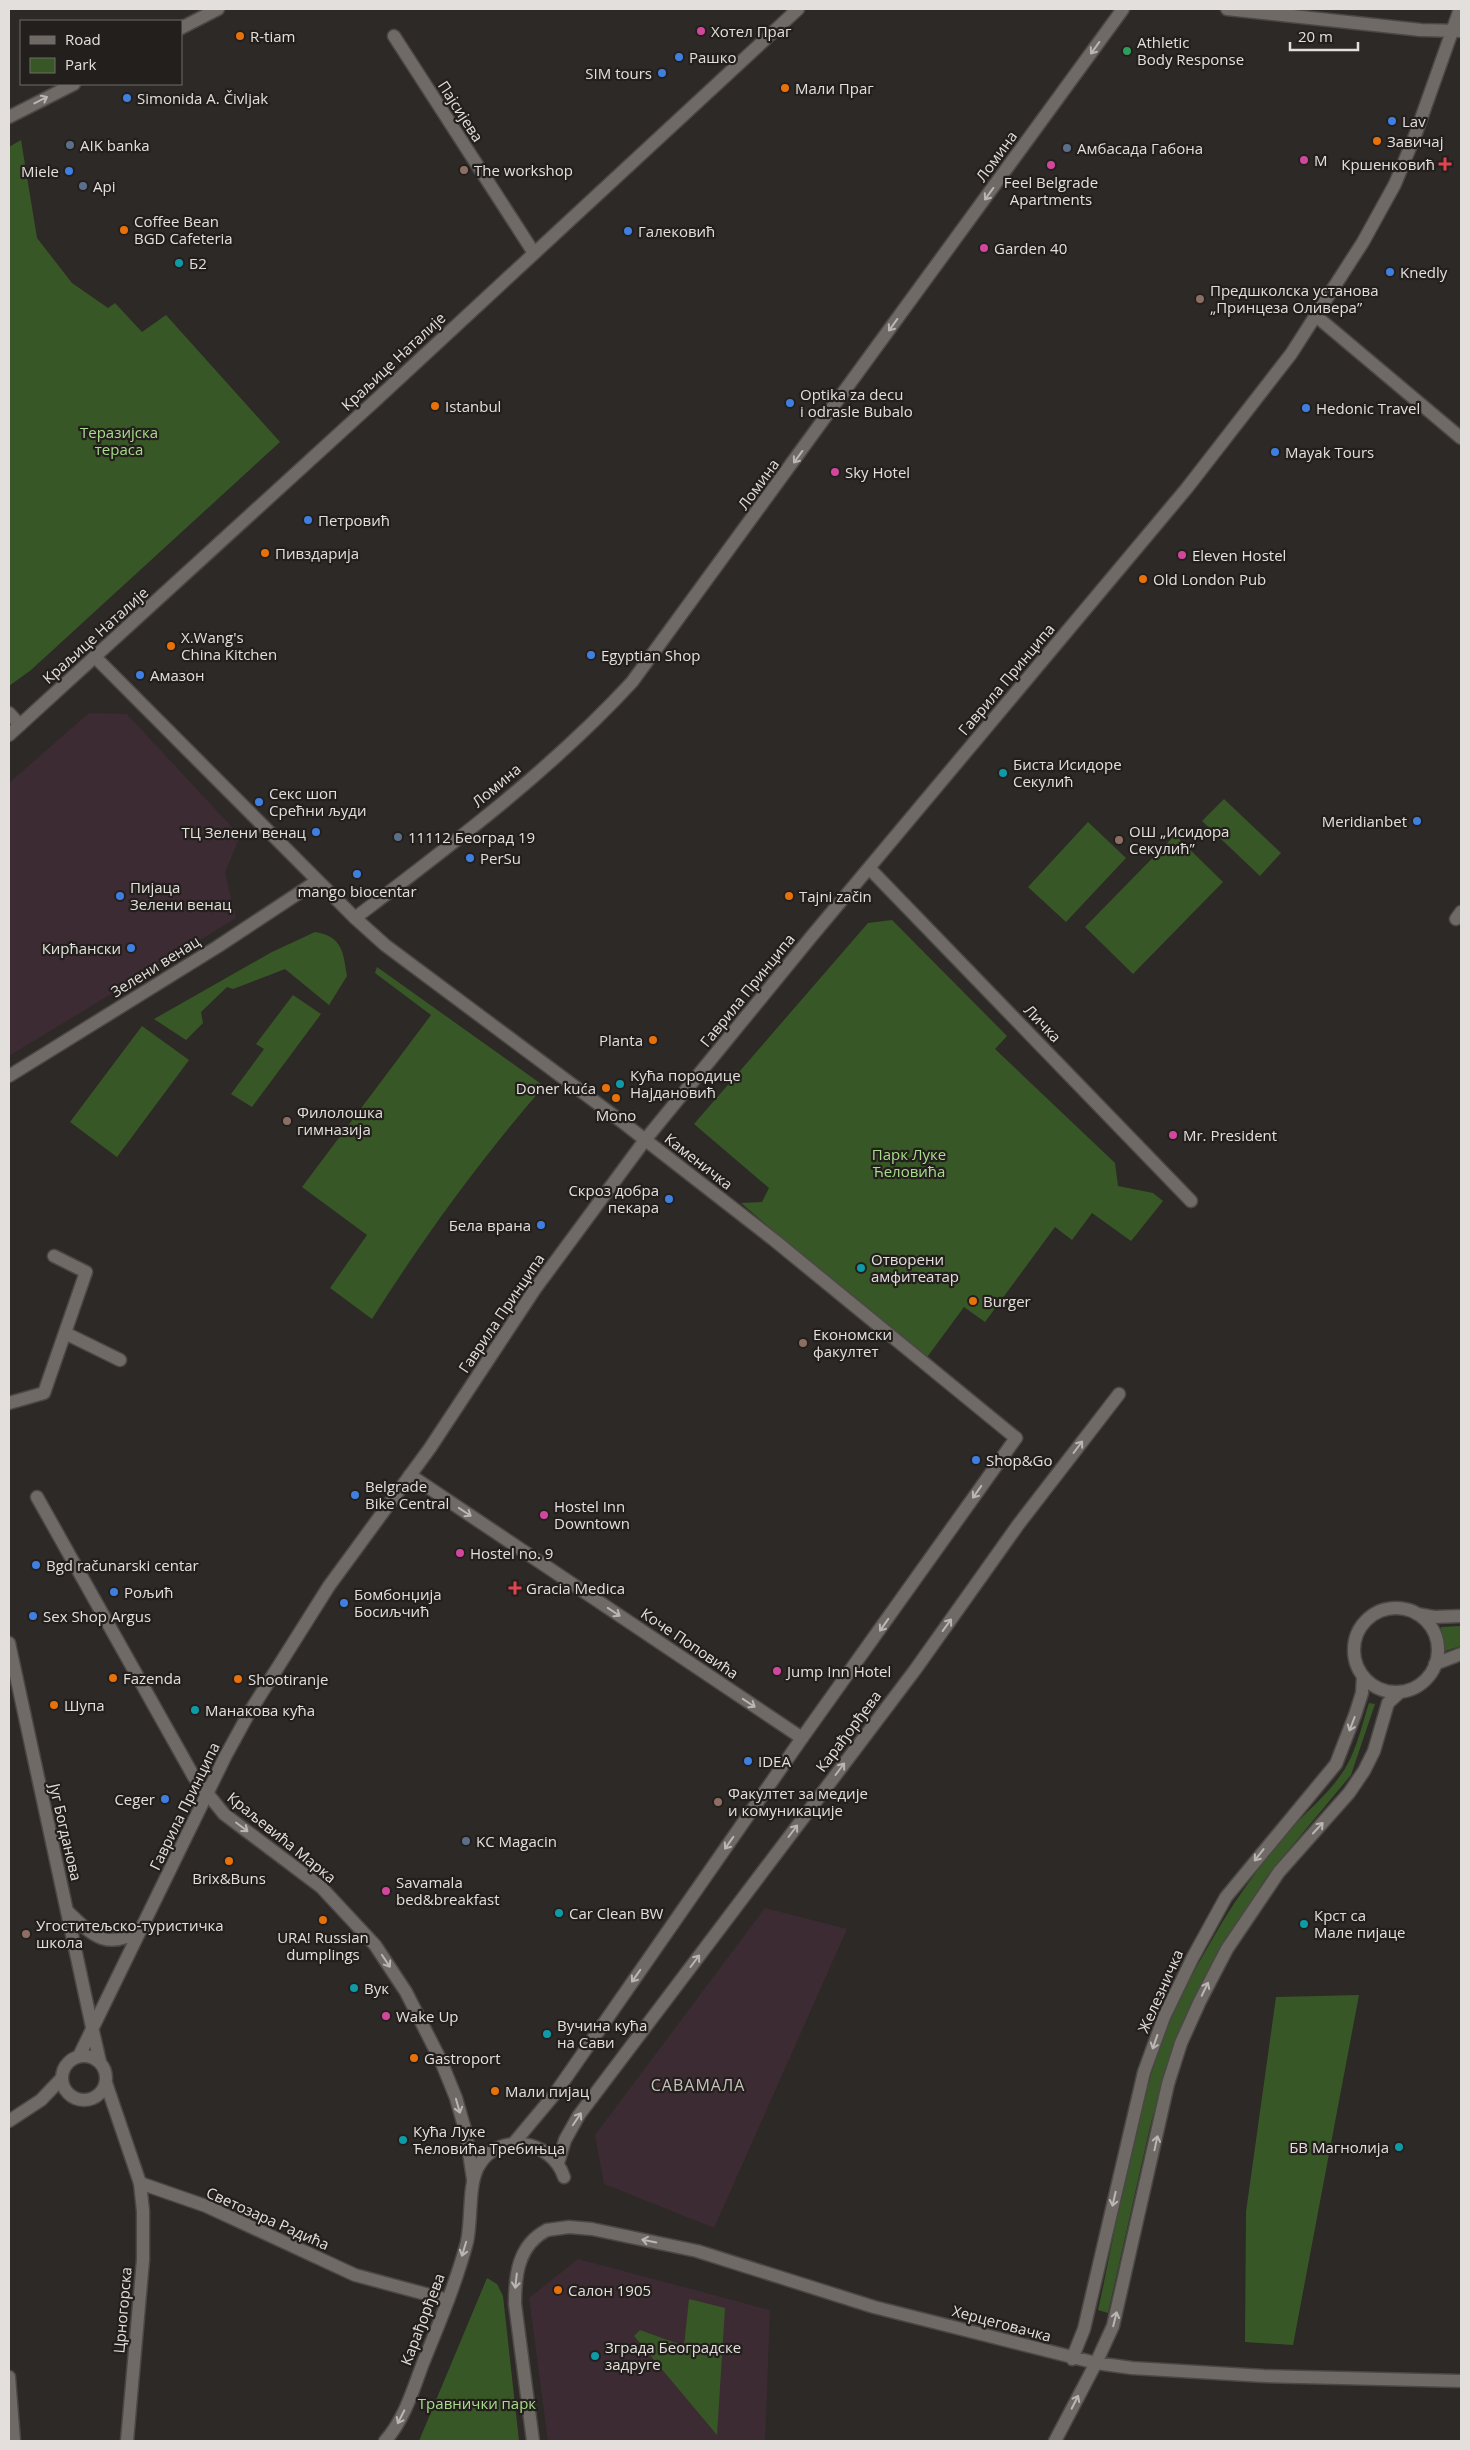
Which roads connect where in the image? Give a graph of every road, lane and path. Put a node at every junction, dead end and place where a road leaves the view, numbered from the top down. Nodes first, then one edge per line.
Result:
1 (218, 9) edge
2 (798, 9) edge
3 (1123, 9) edge
4 (1227, 9) edge
5 (1460, 9) edge
6 (182, 27) edge
7 (1456, 31) edge
8 (394, 36) dead end
9 (72, 85) edge
10 (9, 117) edge
11 (534, 254) junction
12 (1316, 316) junction
13 (1461, 438) edge
14 (94, 657) junction
15 (9, 713) edge
16 (20, 725) junction
17 (9, 735) edge
18 (870, 869) junction
19 (317, 881) junction
20 (355, 918) junction
21 (9, 1076) edge
22 (646, 1140) junction
23 (1191, 1201) dead end
24 (54, 1256) dead end
25 (65, 1333) junction
26 (120, 1360) dead end
27 (1119, 1394) dead end
28 (9, 1403) edge
29 (410, 1475) junction
30 (37, 1497) dead end
31 (1415, 1613) junction
32 (1461, 1616) edge
33 (9, 1643) edge
34 (1461, 1654) edge
35 (1435, 1664) junction
36 (1363, 1677) junction
37 (1400, 1692) junction
38 (802, 1738) junction
39 (206, 1794) junction
40 (67, 1911) junction
41 (143, 1929) junction
42 (92, 2027) junction
43 (79, 2056) junction
44 (100, 2062) junction
45 (62, 2078) junction
46 (106, 2083) junction
47 (69, 2095) junction
48 (41, 2100) junction
49 (88, 2100) junction
50 (117, 2120) junction
51 (9, 2121) edge
52 (513, 2144) junction
53 (558, 2163) junction
54 (564, 2177) dead end
55 (473, 2179) junction
56 (140, 2182) junction
57 (472, 2201) joint
58 (448, 2300) junction
59 (1072, 2359) junction
60 (1096, 2363) junction
61 (9, 2377) edge
62 (1461, 2381) edge
63 (14, 2441) edge
64 (127, 2441) edge
65 (385, 2441) edge
66 (533, 2441) edge
67 (1055, 2441) edge

1 - 6 street
2 - 11 street, Краљице Наталије
3 -> 20 street, Ломина
4 - 7 street
5 - 7 street, Гаврила Принципа
7 - 12 street, Гаврила Принципа
8 - 11 street, Пајсијева
10 -> 9 street
11 - 14 street, Краљице Наталије
12 - 13 street
12 - 18 street, Гаврила Принципа
14 - 16 street, Краљице Наталије
14 - 19 street
15 - 16 street
16 - 17 street, Краљице Наталије
18 - 22 street, Гаврила Принципа
18 - 23 street, Личка
19 - 20 street
19 - 21 street, Зелени венац
20 - 22 street, Каменичка
22 - 29 street, Гаврила Принципа
22 -> 38 street, Каменичка
24 - 25 street
25 - 26 street
25 - 28 street
53 -> 27 street, Карађорђева
29 -> 38 street, Коче Поповића
29 - 39 street, Гаврила Принципа
30 - 39 street, Краљевића Марка
31 - 32 street
31 - 35 street
31 - 36 street
33 - 40 street, Југ Богданова
34 - 35 street
35 - 37 street
36 - 37 street
36 -> 59 street, Железничка
60 -> 37 street
38 -> 52 street
39 - 41 street, Гаврила Принципа
39 -> 55 street, Краљевића Марка
40 - 41 street
40 - 42 street, Југ Богданова
41 - 42 street, Гаврила Принципа
42 - 43 street, Гаврила Принципа
42 - 44 street
43 - 44 street
43 - 45 street
44 - 46 street
45 - 47 street
45 - 48 street
46 - 49 street
46 - 50 street
47 - 48 street
47 - 49 street
48 - 51 street
49 - 50 street
50 - 56 street
52 - 53 street
52 - 55 street
53 - 54 street
55 - 57 street, Краљевића Марка
56 - 58 street, Светозара Радића
56 - 64 street, Црногорска
57 -> 58 street, Карађорђева
58 -> 65 street, Карађорђева
59 - 60 street, Херцеговачка
59 -> 66 street, Херцеговачка
60 - 62 street, Херцеговачка
67 -> 60 street
61 - 63 street

